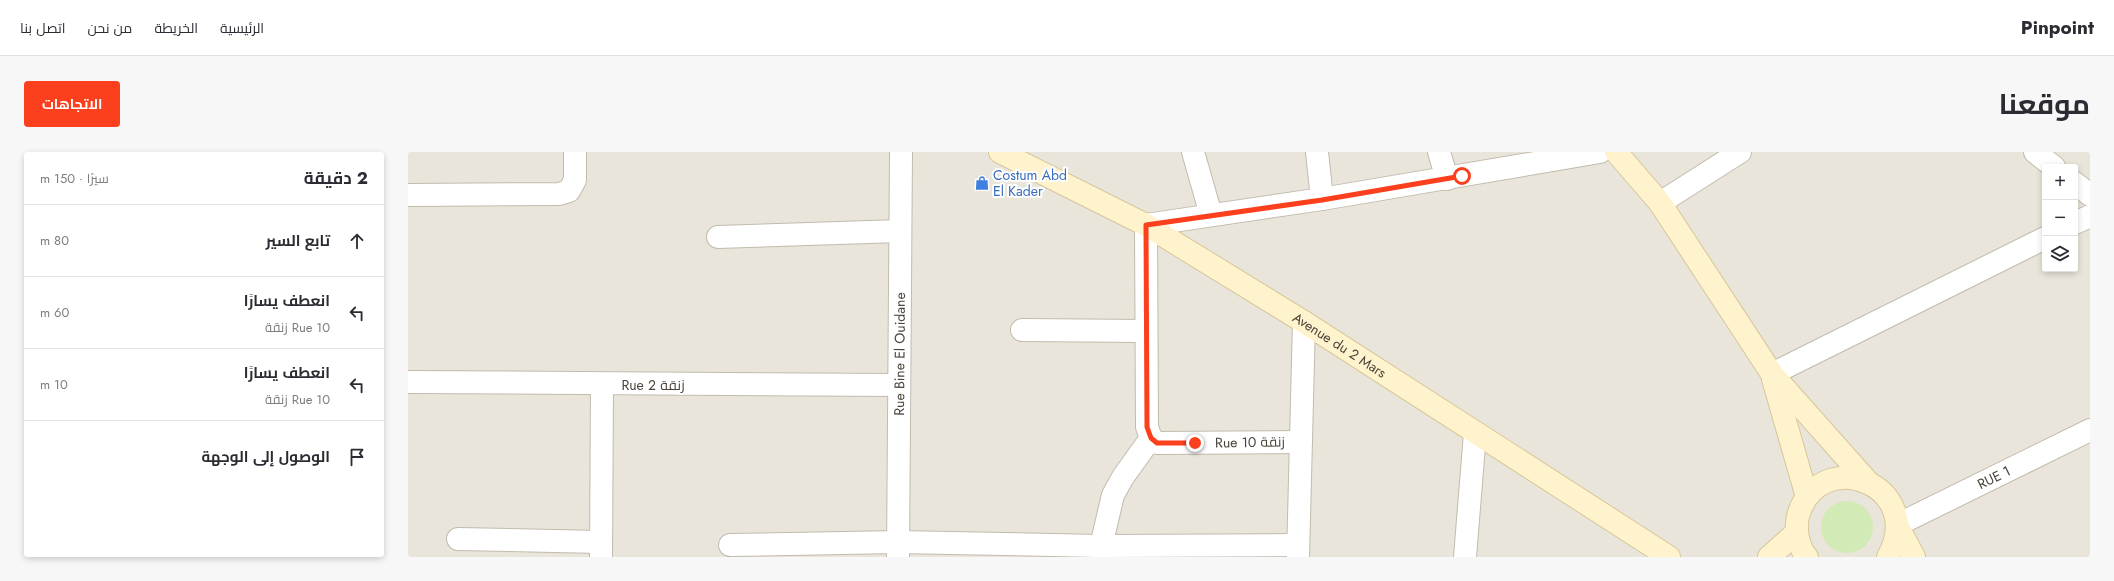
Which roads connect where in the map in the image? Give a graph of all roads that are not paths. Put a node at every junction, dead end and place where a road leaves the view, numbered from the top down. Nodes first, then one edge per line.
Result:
1 (575, 152) edge
2 (901, 152) edge
3 (1000, 152) edge
4 (1193, 152) edge
5 (1317, 152) edge
6 (1439, 152) edge
7 (1600, 152) edge
8 (1616, 152) edge
9 (1740, 152) edge
10 (2035, 152) edge
11 (2050, 164) edge
12 (1447, 179) junction
13 (2078, 185) edge
14 (408, 195) edge
15 (2090, 195) edge
16 (1322, 200) junction
17 (1660, 203) junction
18 (1211, 216) junction
19 (2090, 216) edge
20 (2078, 222) edge
21 (1146, 225) junction
22 (900, 231) junction
23 (718, 237) dead end
24 (2042, 239) edge
25 (1304, 322) junction
26 (1022, 330) dead end
27 (1146, 331) junction
28 (1772, 374) junction
29 (408, 382) edge
30 (602, 385) junction
31 (899, 385) junction
32 (2090, 430) edge
33 (1475, 433) junction
34 (1151, 438) junction
35 (1301, 442) junction
36 (1868, 482) junction
37 (1807, 497) junction
38 (1897, 525) junction
39 (1797, 532) junction
40 (458, 539) dead end
41 (730, 545) dead end
42 (601, 549) edge
43 (898, 549) edge
44 (1101, 551) edge
45 (1298, 551) edge
46 (1465, 557) edge
47 (1669, 557) edge
48 (1768, 557) edge
49 (1807, 557) edge
50 (1888, 557) edge
51 (1914, 557) edge

1 - 14 street
2 - 22 street, Rue Bine El Ouidane
3 - 21 street, Avenue du 2 Mars
4 - 18 street
5 - 16 street
6 - 12 street
7 - 12 street
8 - 17 street
9 - 17 street
10 - 11 street
12 - 16 street
13 - 15 street
16 - 18 street
17 - 28 street
18 - 21 street
19 - 20 street
21 - 25 street, Avenue du 2 Mars
21 - 27 street
22 - 23 street
22 - 31 street, Rue Bine El Ouidane
24 - 28 street
25 - 33 street, Avenue du 2 Mars
25 - 35 street
26 - 27 street
27 - 34 street
28 - 36 street
28 - 37 street
29 - 30 street, Rue 2 زنقة
30 - 31 street, Rue 2 زنقة
30 - 42 street
31 - 43 street, Rue Bine El Ouidane
32 - 38 street, RUE 1
33 - 46 street
33 - 47 street, Avenue du 2 Mars
34 - 35 street, Rue 10 زنقة
34 - 44 street
35 - 45 street
36 - 37 street
36 - 38 street
37 - 39 street
38 - 50 street
38 - 51 street
39 - 48 street
39 - 49 street
40 - 42 street
41 - 43 street
43 - 44 street
44 - 45 street

